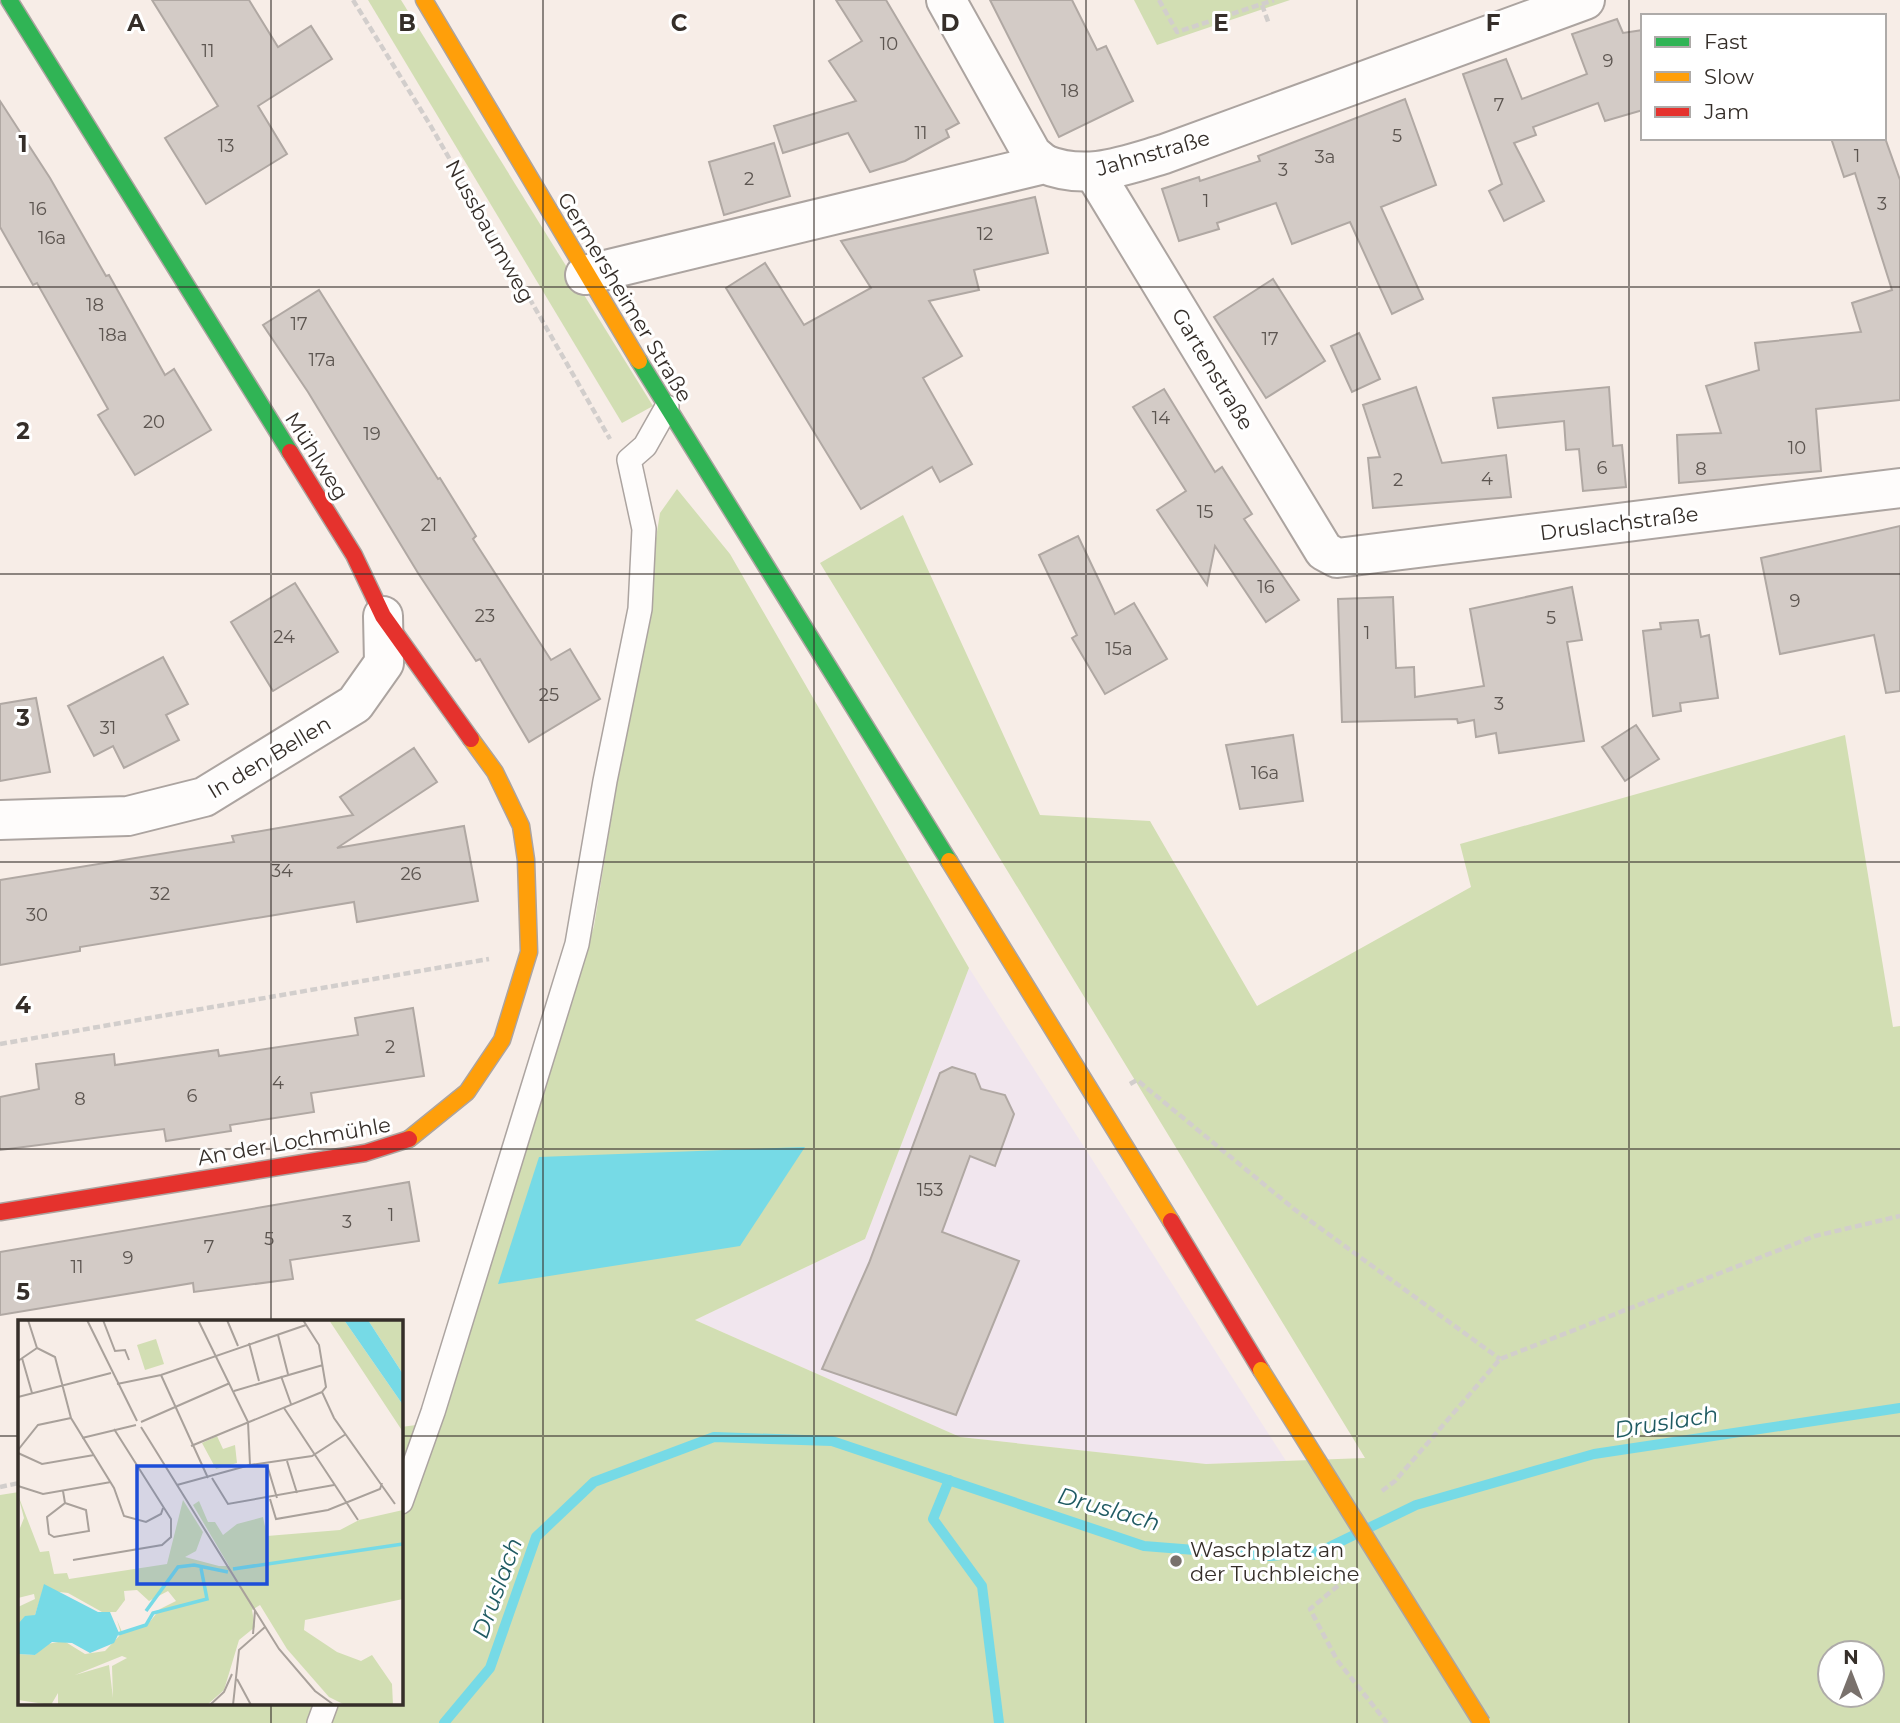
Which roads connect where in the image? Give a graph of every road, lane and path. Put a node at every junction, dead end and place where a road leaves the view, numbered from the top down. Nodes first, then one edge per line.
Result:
1 (9, 0) edge
2 (353, 0) edge
3 (424, 0) edge
4 (946, 0) edge
5 (1159, 0) edge
6 (1274, 0) edge
7 (1586, 0) edge
8 (1262, 5) junction
9 (1269, 24) dead end
10 (1044, 164) junction
11 (1094, 174) junction
12 (585, 275) junction
13 (667, 407) junction
14 (629, 460) junction
15 (1900, 488) edge
16 (1337, 558) joint
17 (383, 616) junction
18 (0, 820) edge
19 (529, 952) junction
20 (0, 1044) edge
21 (1100, 1101) junction
22 (0, 1212) edge
23 (1900, 1216) edge
24 (1500, 1359) junction
25 (1395, 1481) dead end
26 (18, 1483) edge
27 (0, 1487) edge
28 (402, 1499) edge
29 (1346, 1579) dead end
30 (325, 1706) edge
31 (319, 1723) edge
32 (1387, 1723) edge
33 (1482, 1723) edge

1 - 17 main road, Mühlweg
2 - 14 path, Nussbaumweg
3 - 12 main road, Germersheimer Straße
4 - 10 street
5 - 8 path
6 - 8 path
7 - 11 street, Jahnstraße
8 - 9 path
10 - 11 street, Jahnstraße
10 - 12 street, Jahnstraße
11 - 16 street, Gartenstraße
12 - 13 main road, Germersheimer Straße
13 - 14 lane
13 - 21 main road, Germersheimer Straße
14 - 28 lane
15 - 16 street, Druslachstraße
17 - 18 street, In den Bellen
17 - 19 main road, Mühlweg
19 - 20 path
19 - 22 main road, An der Lochmühle
21 - 24 path
21 - 33 main road, Germersheimer Straße, bridge
23 - 24 path
24 - 25 path
26 - 27 path
29 - 32 path
30 - 31 lane

